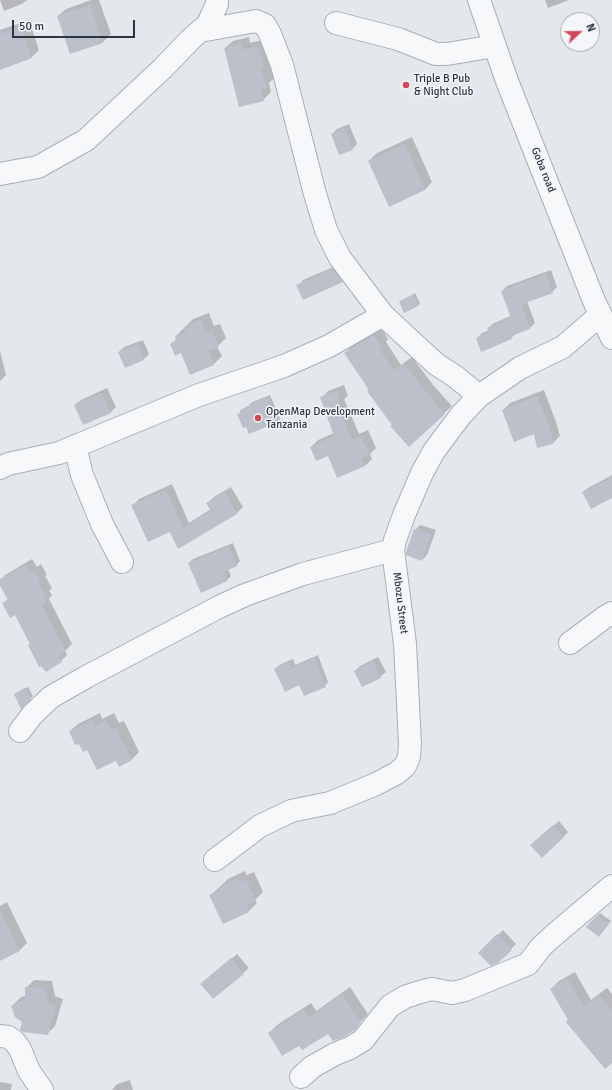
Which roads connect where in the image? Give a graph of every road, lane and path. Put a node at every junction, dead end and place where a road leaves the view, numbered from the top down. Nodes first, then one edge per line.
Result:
1 (217, 0) edge
2 (479, 0) edge
3 (336, 23) dead end
4 (200, 31) junction
5 (495, 46) junction
6 (0, 174) edge
7 (383, 315) junction
8 (600, 315) junction
9 (612, 338) edge
10 (479, 396) junction
11 (75, 446) junction
12 (0, 468) edge
13 (393, 550) junction
14 (122, 562) dead end
15 (612, 614) edge
16 (570, 643) dead end
17 (20, 731) dead end
18 (215, 860) dead end
19 (612, 886) edge
20 (0, 1036) edge
21 (300, 1076) dead end
22 (42, 1090) edge

1 - 4 street
2 - 5 street, Goba road
3 - 5 street
4 - 6 street
4 - 7 street
5 - 8 street, Goba road
7 - 10 street
7 - 11 street
8 - 9 street, Goba road
8 - 10 street, Mbozu Street
10 - 13 street, Mbozu Street
11 - 12 street
11 - 14 street
13 - 17 street
13 - 18 street, Mbozu Street
15 - 16 street
19 - 21 street
20 - 22 street

